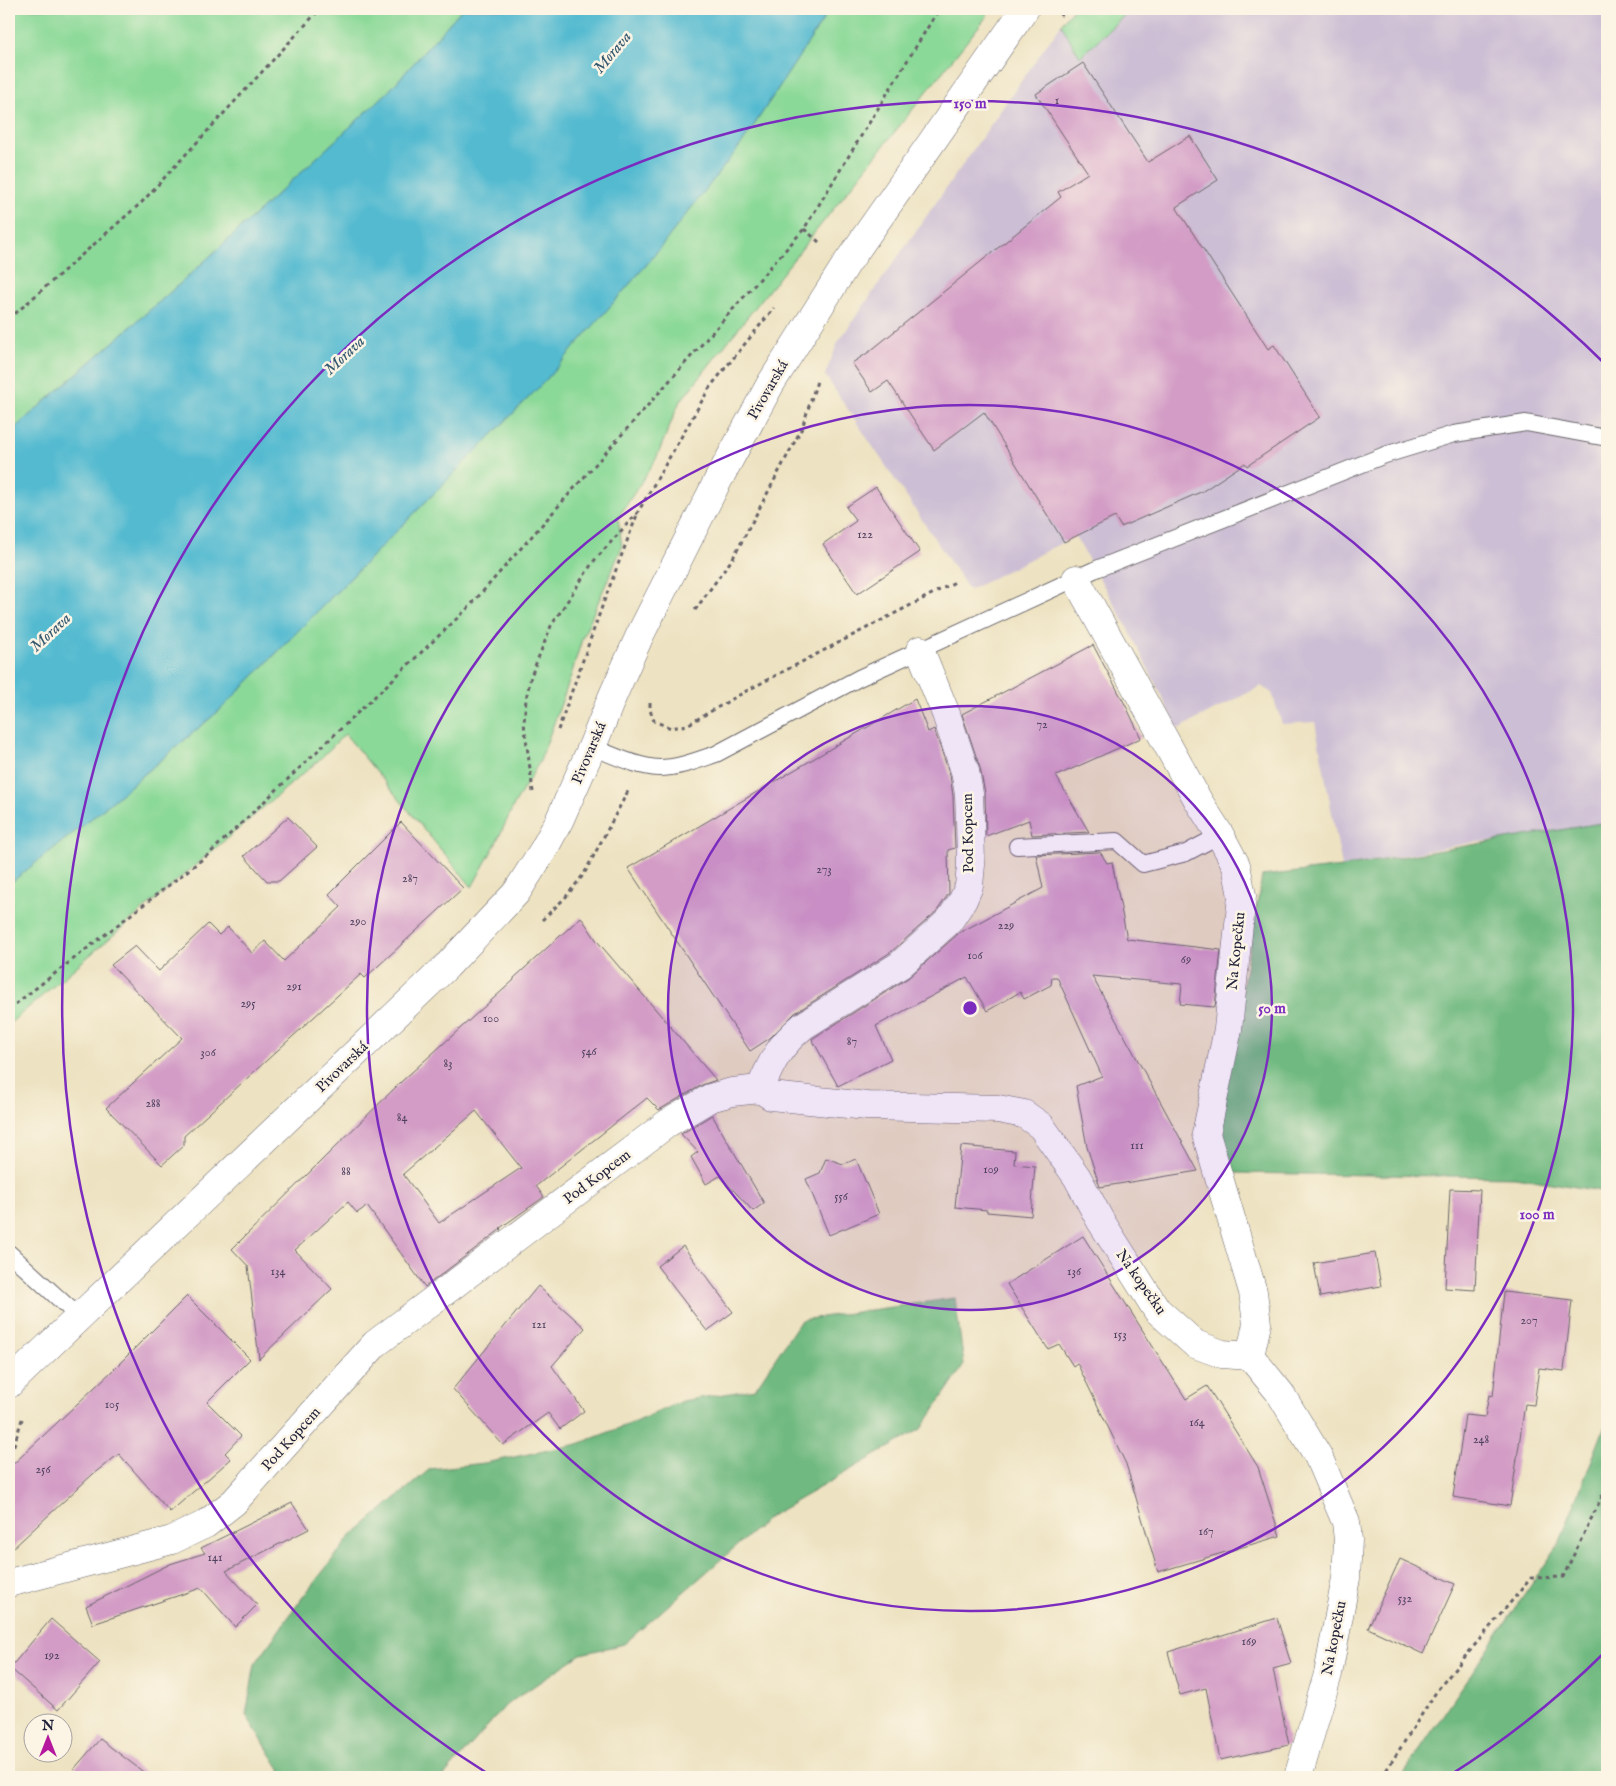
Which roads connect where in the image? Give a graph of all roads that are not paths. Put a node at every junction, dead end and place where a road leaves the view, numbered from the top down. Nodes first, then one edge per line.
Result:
1 (1025, 9) edge
2 (1607, 438) edge
3 (1076, 579) junction
4 (920, 650) junction
5 (592, 748) junction
6 (1220, 835) junction
7 (1017, 846) dead end
8 (760, 1089) junction
9 (9, 1253) edge
10 (80, 1318) junction
11 (1250, 1356) junction
12 (9, 1384) edge
13 (9, 1583) edge
14 (1298, 1777) edge

1 - 5 street, Pivovarská
2 - 3 lane
3 - 4 lane
3 - 6 street, Na Kopečku
4 - 5 lane
4 - 8 street, Pod Kopcem
5 - 10 street, Pivovarská
6 - 7 lane
6 - 11 street, Na Kopečku
8 - 11 street, Na kopečku
8 - 13 street, Pod Kopcem
9 - 10 lane
10 - 12 street, Pivovarská
11 - 14 street, Na kopečku

